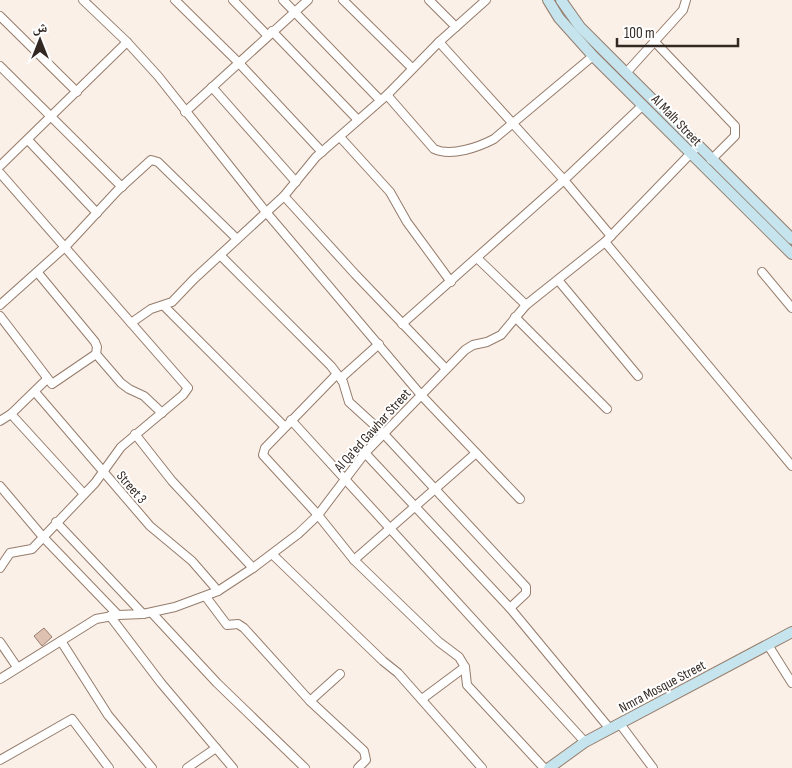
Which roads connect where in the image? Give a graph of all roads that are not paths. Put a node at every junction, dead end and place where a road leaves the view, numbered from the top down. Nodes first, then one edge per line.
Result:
1 (83, 0) edge
2 (175, 0) edge
3 (234, 0) edge
4 (283, 0) edge
5 (308, 0) edge
6 (343, 0) edge
7 (429, 0) edge
8 (486, 0) edge
9 (548, 0) edge
10 (561, 0) edge
11 (686, 0) edge
12 (294, 12) junction
13 (0, 16) edge
14 (456, 27) junction
15 (270, 33) junction
16 (654, 41) junction
17 (127, 42) junction
18 (439, 42) junction
19 (594, 56) junction
20 (238, 62) junction
21 (0, 66) edge
22 (412, 68) junction
23 (626, 74) junction
24 (212, 87) junction
25 (77, 92) junction
26 (387, 95) junction
27 (380, 100) junction
28 (642, 105) junction
29 (185, 112) junction
30 (52, 117) junction
31 (358, 120) junction
32 (513, 124) junction
33 (340, 137) junction
34 (28, 140) junction
35 (694, 150) junction
36 (322, 152) junction
37 (711, 160) junction
38 (2, 162) edge
39 (0, 173) edge
40 (564, 180) junction
41 (296, 182) junction
42 (122, 186) junction
43 (284, 196) junction
44 (266, 212) junction
45 (97, 213) junction
46 (611, 236) junction
47 (237, 239) junction
48 (792, 239) edge
49 (605, 242) junction
50 (66, 246) junction
51 (792, 254) edge
52 (220, 255) junction
53 (477, 258) junction
54 (762, 272) dead end
55 (38, 273) junction
56 (558, 280) junction
57 (451, 282) junction
58 (526, 305) junction
59 (0, 306) edge
60 (164, 306) junction
61 (792, 308) edge
62 (0, 316) edge
63 (515, 317) junction
64 (131, 323) junction
65 (402, 324) junction
66 (380, 344) junction
67 (96, 354) junction
68 (446, 369) junction
69 (339, 376) junction
70 (638, 376) dead end
71 (47, 379) junction
72 (35, 392) junction
73 (421, 395) junction
74 (607, 409) dead end
75 (162, 413) junction
76 (12, 414) junction
77 (0, 421) edge
78 (288, 423) junction
79 (383, 433) junction
80 (135, 434) junction
81 (364, 453) junction
82 (476, 453) junction
83 (792, 466) edge
84 (104, 472) junction
85 (343, 479) junction
86 (0, 486) edge
87 (435, 489) junction
88 (84, 494) junction
89 (520, 499) dead end
90 (414, 506) junction
91 (318, 515) junction
92 (56, 522) junction
93 (389, 528) junction
94 (43, 537) junction
95 (272, 554) junction
96 (354, 560) junction
97 (0, 568) edge
98 (254, 568) junction
99 (218, 591) junction
100 (206, 597) junction
101 (510, 608) junction
102 (152, 613) junction
103 (143, 614) junction
104 (114, 615) junction
105 (792, 632) edge
106 (60, 641) junction
107 (0, 642) edge
108 (768, 645) junction
109 (17, 667) junction
110 (465, 667) junction
111 (340, 674) dead end
112 (0, 679) edge
113 (792, 683) edge
114 (422, 699) junction
115 (310, 701) junction
116 (620, 724) junction
117 (610, 729) junction
118 (585, 742) junction
119 (216, 748) junction
120 (0, 760) edge
121 (109, 768) edge
122 (152, 768) edge
123 (187, 768) edge
124 (233, 768) edge
125 (305, 768) edge
126 (358, 768) edge
127 (482, 768) edge
128 (544, 768) edge
129 (549, 768) edge
130 (653, 768) edge

1 - 17 street
2 - 20 street
3 - 15 street
4 - 12 street
5 - 12 street
6 - 22 street
7 - 14 street
8 - 14 street
9 - 19 street, Al Malh Street
10 - 23 street, Al Malh Street
11 - 16 street
12 - 15 street
12 - 27 street
13 - 25 street
14 - 18 street
15 - 20 street
15 - 31 street
16 - 23 street
16 - 37 street
17 - 25 street
17 - 29 street
18 - 22 street
18 - 32 street
19 - 28 street, Al Malh Street
19 - 32 street
20 - 24 street
20 - 36 street
21 - 30 street
22 - 26 street
23 - 35 street, Al Malh Street
24 - 29 street
24 - 41 street
25 - 30 street
26 - 27 street
26 - 32 street
27 - 31 street
28 - 35 street, Al Malh Street
28 - 40 street
29 - 44 street
30 - 34 street
30 - 42 street
31 - 33 street
32 - 40 street
33 - 36 street
33 - 57 street
34 - 38 street
34 - 45 street
35 - 37 street, Al Malh Street
35 - 46 street, Al Qa'ed Gawhar Street
35 - 51 street, Al Malh Street
36 - 41 street
37 - 48 street, Al Malh Street
39 - 50 street
40 - 46 street
40 - 53 street
41 - 43 street
42 - 45 street
42 - 47 street
43 - 44 street
43 - 65 street
44 - 47 street
44 - 66 street
45 - 50 street
46 - 49 street, Al Qa'ed Gawhar Street
47 - 52 street
49 - 56 street, Al Qa'ed Gawhar Street
49 - 83 street
50 - 55 street
50 - 64 street
52 - 60 street
52 - 69 street
53 - 57 street
53 - 58 street
54 - 61 street
55 - 59 street
55 - 67 street
56 - 58 street, Al Qa'ed Gawhar Street
56 - 70 street
57 - 65 street
58 - 63 street, Al Qa'ed Gawhar Street
60 - 64 street
60 - 78 street
62 - 71 street
63 - 68 street, Al Qa'ed Gawhar Street
63 - 74 street
64 - 75 street
65 - 68 street
66 - 69 street
66 - 73 street
67 - 71 street
67 - 75 street
68 - 73 street, Al Qa'ed Gawhar Street
69 - 78 street
69 - 79 street
71 - 72 street
72 - 76 street
72 - 84 street, Street 3
73 - 79 street, Al Qa'ed Gawhar Street
73 - 82 street
75 - 80 street
76 - 77 street
76 - 88 street
78 - 85 street
78 - 91 street
79 - 81 street, Al Qa'ed Gawhar Street
79 - 87 street
80 - 84 street
80 - 98 street
81 - 85 street, Al Qa'ed Gawhar Street
81 - 90 street
82 - 87 street
82 - 89 street
84 - 88 street
84 - 99 street, Street 3
85 - 91 street, Al Qa'ed Gawhar Street
85 - 93 street
86 - 94 street
87 - 90 street
87 - 101 street
88 - 92 street
90 - 93 street
90 - 101 street
91 - 95 street, Al Qa'ed Gawhar Street
91 - 96 street
92 - 94 street
92 - 103 street
93 - 96 street
93 - 118 street
94 - 97 street
94 - 104 street
95 - 98 street, Al Qa'ed Gawhar Street
95 - 114 street
96 - 110 street
98 - 99 street, Al Qa'ed Gawhar Street
99 - 100 street, Al Qa'ed Gawhar Street
100 - 102 street, Al Qa'ed Gawhar Street
100 - 115 street
101 - 117 street
102 - 103 street, Al Qa'ed Gawhar Street
102 - 125 street
103 - 104 street, Al Qa'ed Gawhar Street
104 - 106 street, Al Qa'ed Gawhar Street
104 - 119 street
105 - 108 street, Nmra Mosque Street
106 - 109 street, Al Qa'ed Gawhar Street
106 - 122 street
107 - 109 street
108 - 113 street
108 - 116 street, Nmra Mosque Street
109 - 112 street, Al Qa'ed Gawhar Street
110 - 114 street
110 - 128 street
111 - 115 street
114 - 127 street
115 - 126 street
116 - 117 street, Nmra Mosque Street
116 - 130 street
117 - 118 street, Nmra Mosque Street
118 - 129 street, Nmra Mosque Street
119 - 123 street
119 - 124 street
120 - 121 street

